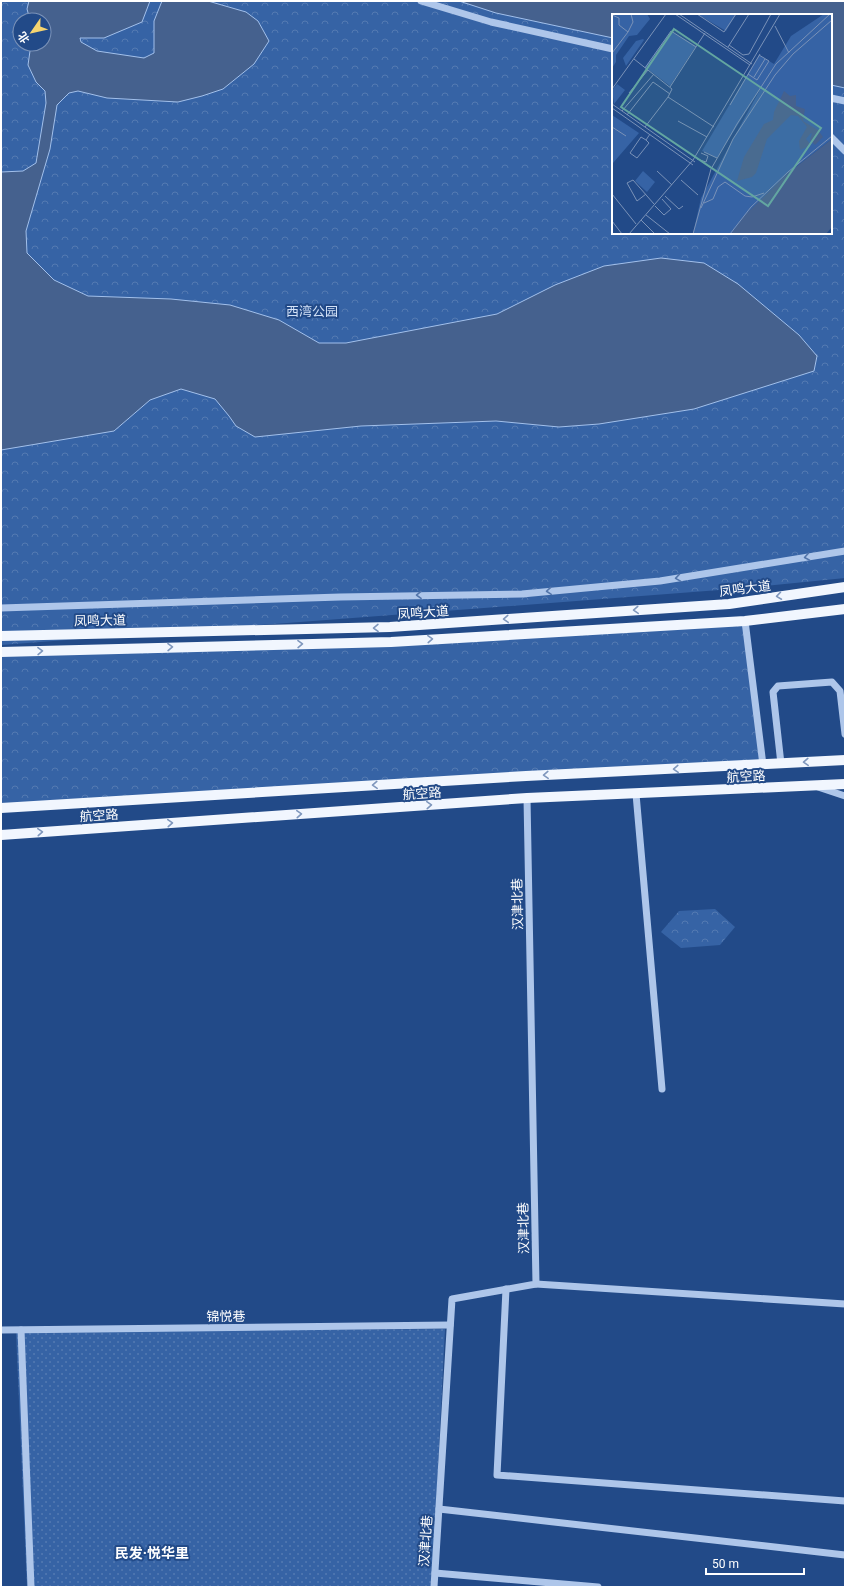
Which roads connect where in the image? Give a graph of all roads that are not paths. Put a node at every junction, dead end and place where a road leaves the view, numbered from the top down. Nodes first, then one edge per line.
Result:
1 (421, 1) edge
2 (612, 49) edge
3 (832, 98) edge
4 (845, 101) edge
5 (832, 138) edge
6 (845, 151) edge
7 (845, 551) edge
8 (845, 587) edge
9 (1, 608) edge
10 (845, 609) edge
11 (745, 620) junction
12 (1, 636) edge
13 (1, 652) edge
14 (845, 734) edge
15 (845, 760) edge
16 (781, 764) junction
17 (763, 765) junction
18 (845, 784) edge
19 (812, 786) junction
20 (636, 794) junction
21 (845, 796) edge
22 (527, 798) junction
23 (1, 808) edge
24 (1, 834) edge
25 (662, 1089) dead end
26 (536, 1284) junction
27 (506, 1289) junction
28 (845, 1304) edge
29 (450, 1325) junction
30 (1, 1330) edge
31 (21, 1330) junction
32 (845, 1501) edge
33 (439, 1509) junction
34 (845, 1555) edge
35 (435, 1573) junction
36 (31, 1587) edge
37 (434, 1587) edge
38 (598, 1587) edge

1 - 2 street
3 - 4 street
5 - 6 street
7 -> 9 street
8 -> 12 main road, 凤鸣大道
10 - 11 main road
13 -> 11 main road
11 - 17 street
14 - 16 street
15 -> 16 main road, 航空路
16 - 17 main road, 航空路
17 -> 23 main road, 航空路
18 - 19 main road, 航空路
19 - 20 main road, 航空路
19 - 21 street
20 - 22 main road, 航空路
20 - 25 street
24 -> 22 main road, 航空路
22 - 26 street, 汉津北巷
26 - 27 street, 汉津北巷
26 - 28 street
27 - 29 street, 汉津北巷
27 - 32 street
29 - 31 street, 锦悦巷
29 - 33 street, 汉津北巷
30 - 31 street, 锦悦巷
31 - 36 street
33 - 34 street
33 - 35 street, 汉津北巷
35 - 37 street, 汉津北巷
35 - 38 street

